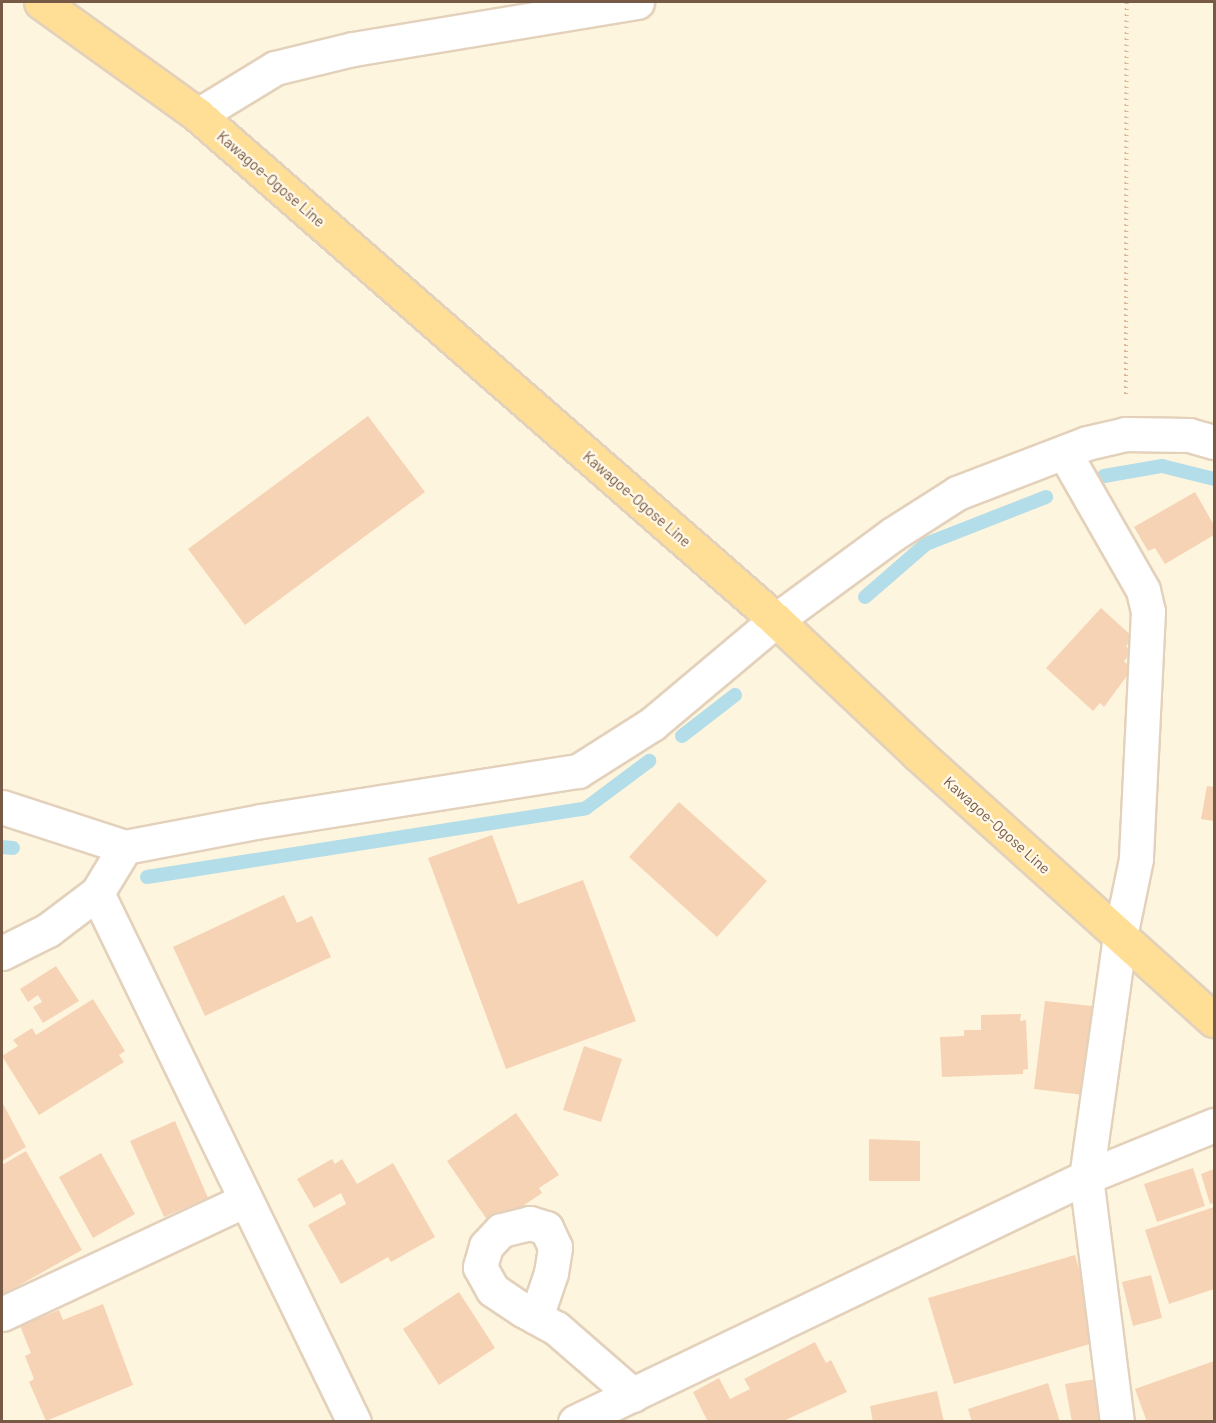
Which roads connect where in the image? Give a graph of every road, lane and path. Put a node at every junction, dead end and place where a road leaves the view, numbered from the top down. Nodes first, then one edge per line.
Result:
1 (41, 2) edge
2 (637, 2) edge
3 (1127, 2) edge
4 (198, 116) junction
5 (1125, 434) junction
6 (1215, 442) edge
7 (1064, 452) junction
8 (776, 620) junction
9 (2, 807) edge
10 (125, 847) junction
11 (97, 893) junction
12 (1120, 936) junction
13 (2, 953) edge
14 (1215, 1020) edge
15 (1215, 1125) edge
16 (1086, 1177) junction
17 (245, 1200) junction
18 (2, 1314) edge
19 (536, 1317) dead end
20 (633, 1395) junction
21 (354, 1422) edge
22 (575, 1422) edge
23 (1117, 1422) edge

1 - 4 main road, Kawagoe-Ogose Line
2 - 4 street
3 - 5 path
4 - 8 main road, Kawagoe-Ogose Line
5 - 6 street
5 - 7 street
7 - 8 street
7 - 12 street
8 - 10 street
8 - 12 main road, Kawagoe-Ogose Line
9 - 10 street
10 - 11 street
11 - 13 street
11 - 17 street
12 - 14 main road, Kawagoe-Ogose Line
12 - 16 street
15 - 16 street
16 - 20 street
16 - 23 street
17 - 18 street
17 - 21 street
19 - 20 street
20 - 22 street

